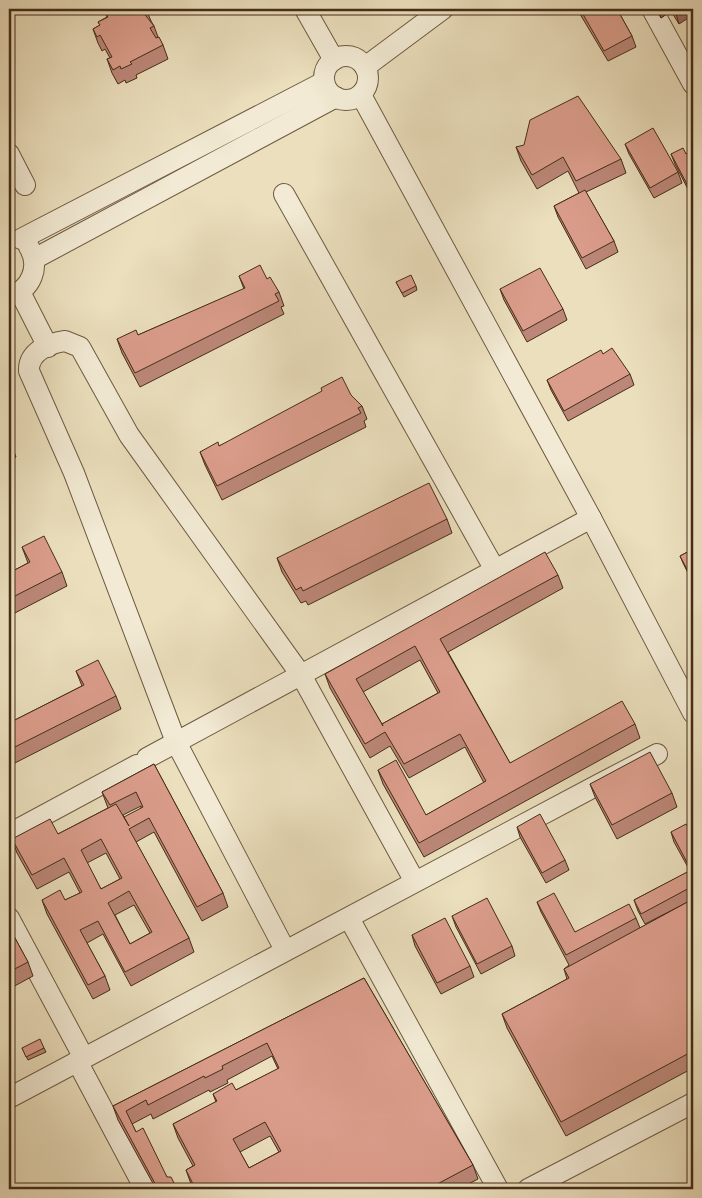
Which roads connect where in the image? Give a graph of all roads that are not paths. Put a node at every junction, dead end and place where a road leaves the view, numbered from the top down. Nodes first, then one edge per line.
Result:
1 (305, 9) edge
2 (443, 9) edge
3 (652, 9) edge
4 (686, 52) edge
5 (334, 60) junction
6 (365, 67) junction
7 (693, 84) edge
8 (330, 90) junction
9 (361, 95) junction
10 (9, 154) edge
11 (25, 185) dead end
12 (284, 194) dead end
13 (15, 237) edge
14 (34, 258) junction
15 (14, 294) edge
16 (48, 346) junction
17 (591, 518) junction
18 (495, 570) junction
19 (301, 675) junction
20 (693, 713) edge
21 (176, 742) junction
22 (657, 754) dead end
23 (9, 834) edge
24 (414, 880) junction
25 (9, 918) edge
26 (349, 918) junction
27 (285, 950) junction
28 (80, 1060) junction
29 (9, 1098) edge
30 (693, 1103) edge
31 (145, 1189) edge
32 (498, 1189) edge
33 (528, 1189) edge

1 - 5 street
2 - 6 street
3 - 4 street
4 - 7 street
5 - 6 street
5 - 8 street
6 - 9 street
8 - 9 street
8 - 13 street
8 - 14 street
9 - 17 street
10 - 11 street
12 - 18 street
13 - 14 street
14 - 15 street
15 - 16 street
16 - 19 street
16 - 21 street
17 - 18 street
17 - 20 street
18 - 19 street
19 - 21 street
19 - 24 street
21 - 23 street
21 - 27 street
22 - 24 street
24 - 26 street
25 - 28 street
26 - 27 street
26 - 32 street
27 - 28 street
28 - 29 street
28 - 31 street
30 - 33 street

